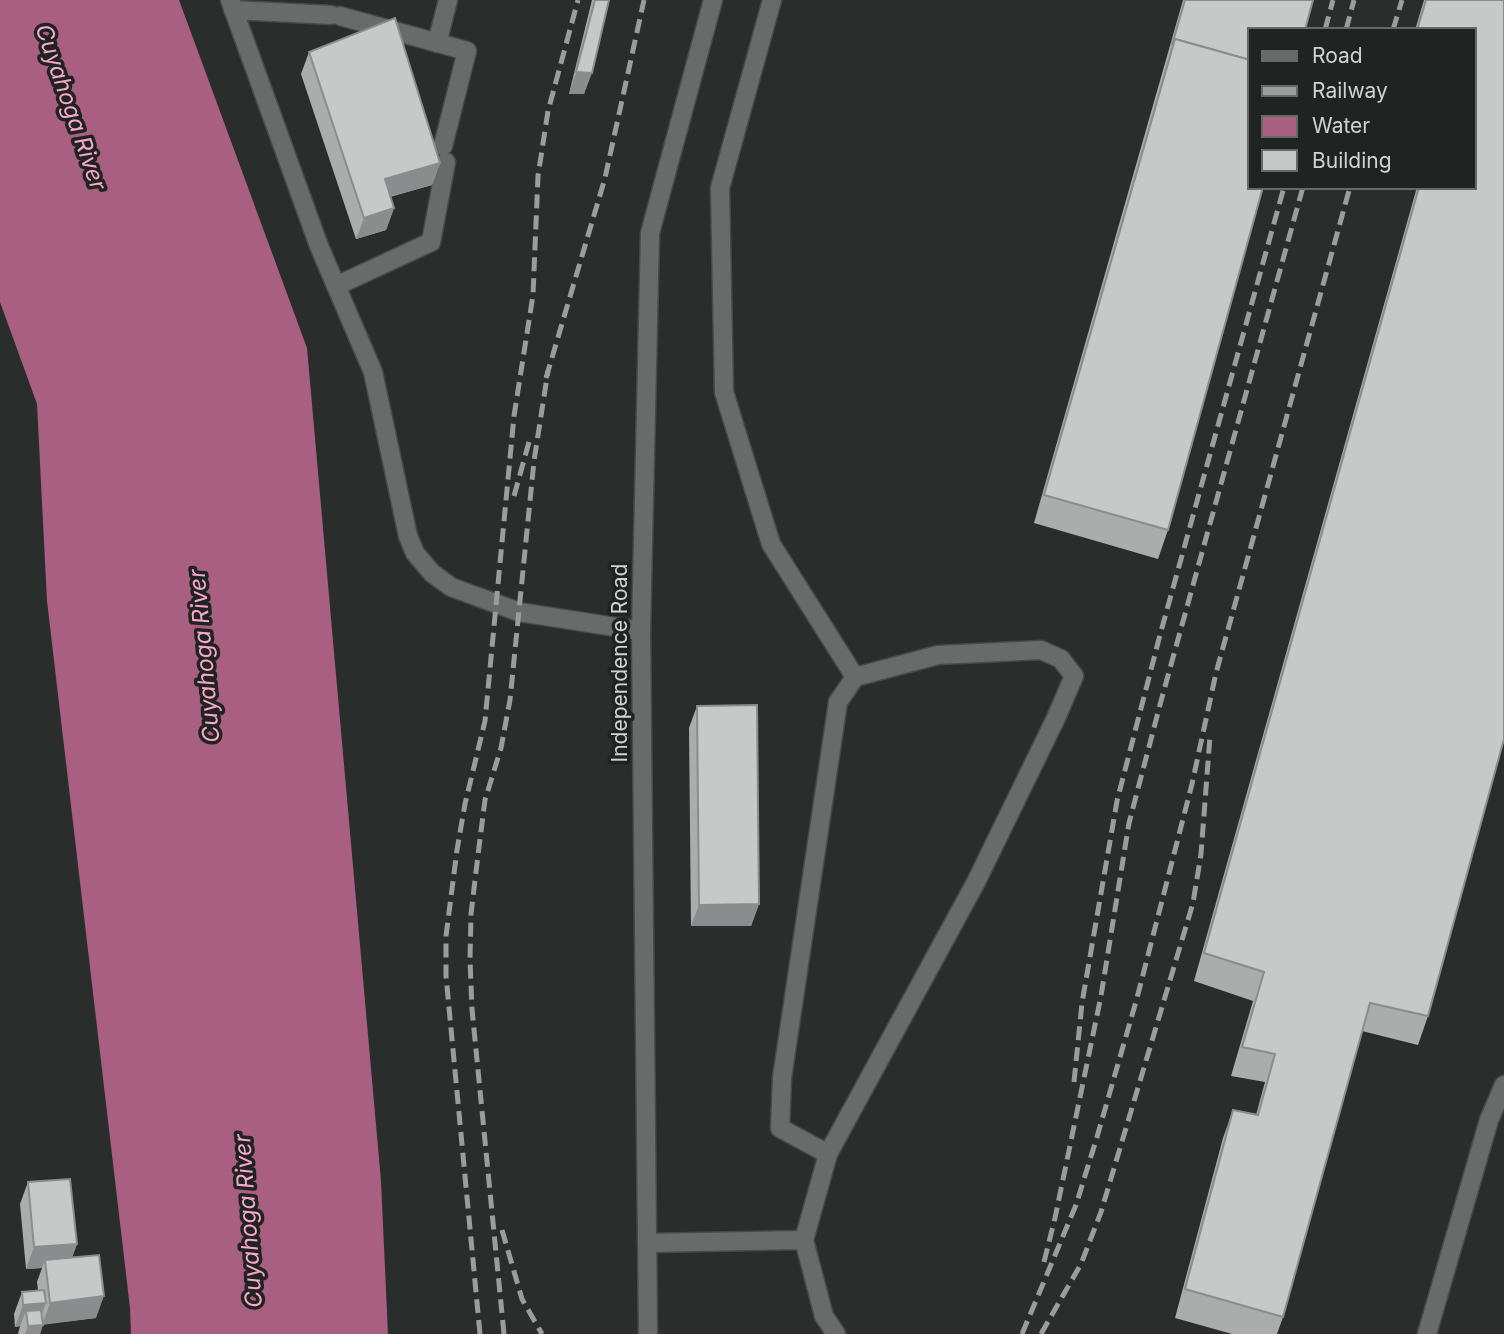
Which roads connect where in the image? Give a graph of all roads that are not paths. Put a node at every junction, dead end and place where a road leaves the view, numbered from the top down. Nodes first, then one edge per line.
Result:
1 (448, 0) edge
2 (713, 0) edge
3 (772, 0) edge
4 (232, 5) edge
5 (437, 43) junction
6 (336, 286) junction
7 (641, 631) junction
8 (855, 677) junction
9 (1504, 1084) edge
10 (828, 1154) junction
11 (804, 1240) junction
12 (647, 1243) junction
13 (648, 1334) edge
14 (836, 1334) edge
15 (1427, 1334) edge

1 - 5 street
2 - 7 street, Independence Road
3 - 8 street
4 - 5 street
4 - 6 street
5 - 6 street
6 - 7 street
7 - 12 street, Independence Road
8 - 10 street
8 - 10 street
9 - 15 street
10 - 11 street
11 - 12 street
11 - 14 street
12 - 13 street, Independence Road

